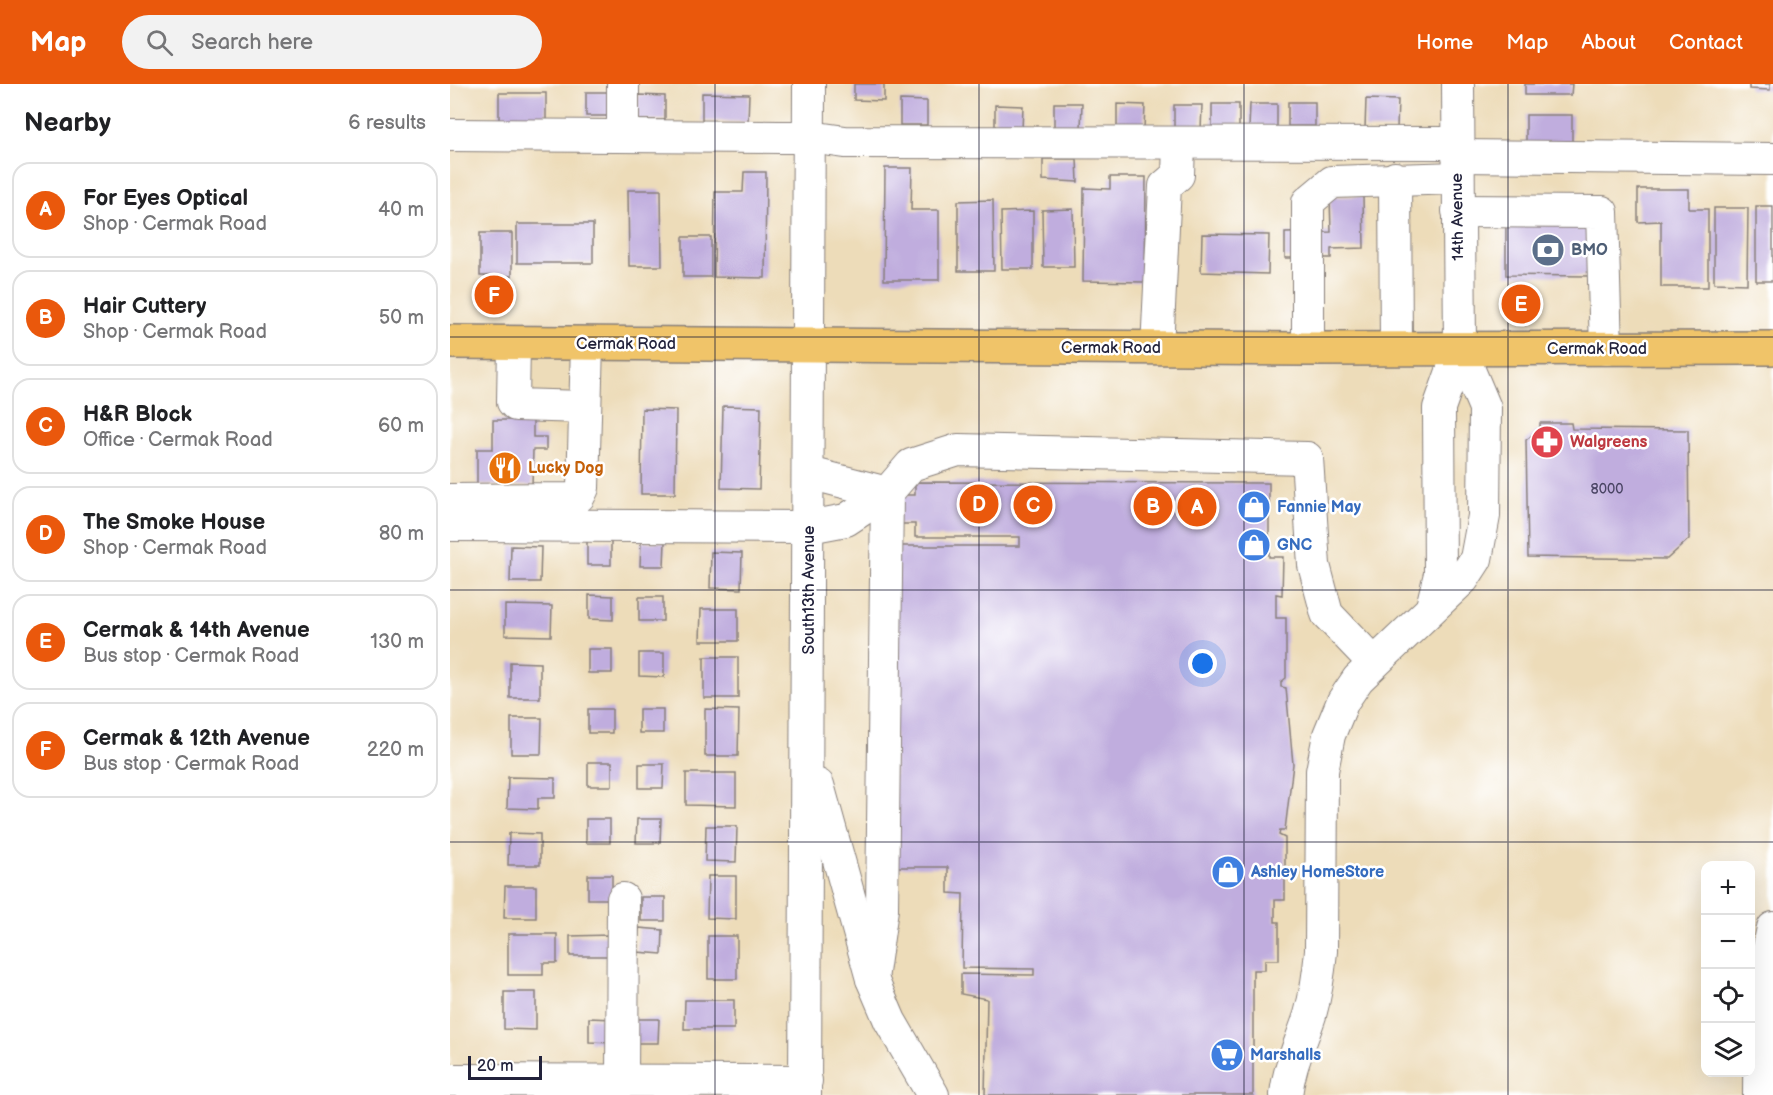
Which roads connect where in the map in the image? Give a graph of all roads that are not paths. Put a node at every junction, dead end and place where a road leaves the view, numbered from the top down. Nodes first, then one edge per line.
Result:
1 (623, 84) edge
2 (810, 84) edge
3 (1458, 84) edge
4 (450, 135) edge
5 (623, 136) junction
6 (810, 137) junction
7 (1179, 143) junction
8 (1458, 159) junction
9 (1773, 159) edge
10 (1395, 178) junction
11 (1458, 211) junction
12 (450, 342) edge
13 (514, 343) junction
14 (587, 344) junction
15 (810, 346) junction
16 (1156, 348) junction
17 (1773, 348) edge
18 (1308, 349) junction
19 (1396, 349) junction
20 (1460, 349) junction
21 (1606, 349) junction
22 (584, 407) junction
23 (809, 473) junction
24 (887, 493) junction
25 (450, 500) edge
26 (450, 525) edge
27 (809, 527) junction
28 (1432, 607) junction
29 (1374, 663) junction
30 (807, 747) junction
31 (623, 899) dead end
32 (1773, 928) edge
33 (872, 979) junction
34 (450, 1080) edge
35 (622, 1080) junction
36 (806, 1088) edge
37 (1764, 1090) edge
38 (933, 1095) edge
39 (1286, 1095) edge

1 - 5 street
2 - 6 street, South13th Avenue
3 - 8 street, 14th Avenue
4 - 5 street
5 - 6 street
6 - 7 street
6 - 15 street, South13th Avenue
7 - 8 street
7 - 16 street
8 - 9 street
8 - 10 street
8 - 11 street, 14th Avenue
10 - 18 street
10 - 19 street
11 - 20 street, 14th Avenue
11 - 21 street
12 - 13 main road, Cermak Road
13 - 14 main road, Cermak Road
13 - 22 street
14 - 15 main road, Cermak Road
14 - 22 street
15 - 16 main road, Cermak Road
15 - 23 street, South13th Avenue
16 - 18 main road, Cermak Road
17 - 21 main road, Cermak Road
18 - 19 main road, Cermak Road
19 - 20 main road, Cermak Road
20 - 21 main road, Cermak Road
20 - 28 street
20 - 28 street
22 - 25 street
23 - 24 street
23 - 27 street, South13th Avenue
24 - 27 street
24 - 29 street
24 - 33 street
26 - 27 street
27 - 30 street, South13th Avenue
28 - 29 street
29 - 39 street
30 - 33 street
30 - 36 street, South13th Avenue
31 - 35 street
32 - 37 street
33 - 38 street
34 - 35 street
35 - 36 street

